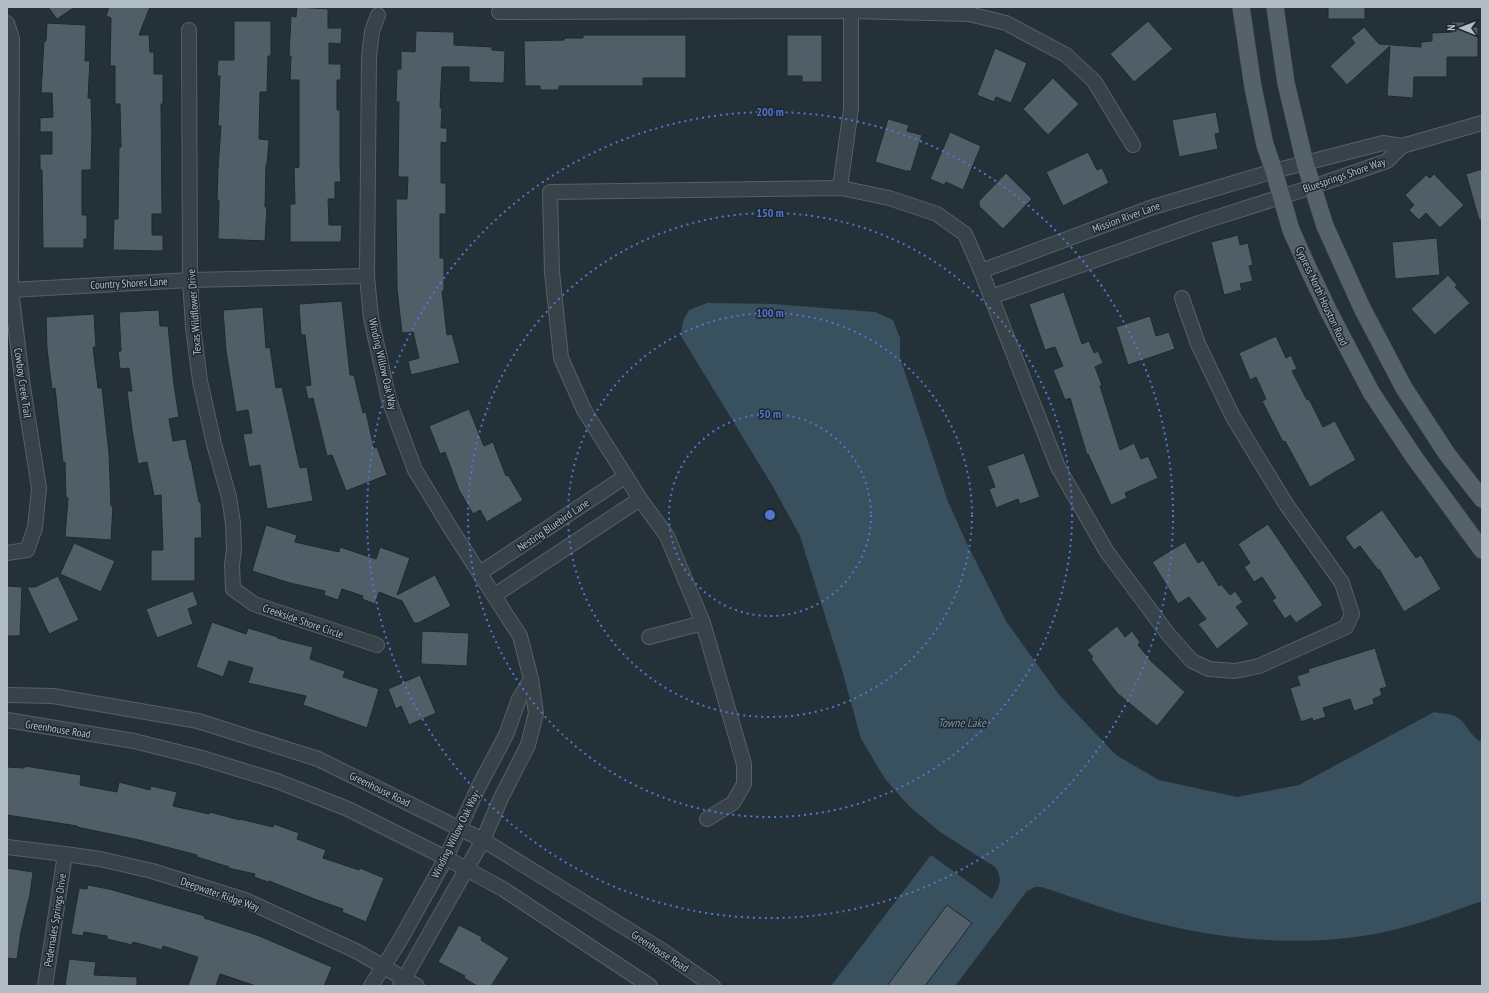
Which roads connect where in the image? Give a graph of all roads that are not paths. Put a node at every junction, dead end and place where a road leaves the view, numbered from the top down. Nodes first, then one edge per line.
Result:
1 (1241, 7) edge
2 (1275, 7) edge
3 (851, 11) junction
4 (499, 12) dead end
5 (378, 15) dead end
6 (7, 23) edge
7 (189, 30) dead end
8 (1482, 123) edge
9 (1133, 145) dead end
10 (1402, 146) junction
11 (1305, 163) junction
12 (1274, 171) junction
13 (1312, 187) junction
14 (840, 188) junction
15 (1281, 196) junction
16 (981, 271) junction
17 (367, 276) junction
18 (190, 280) junction
19 (11, 290) junction
20 (991, 297) junction
21 (1182, 298) dead end
22 (626, 476) junction
23 (640, 500) junction
24 (1482, 500) edge
25 (1482, 550) edge
26 (7, 553) edge
27 (480, 573) junction
28 (233, 589) joint
29 (495, 595) junction
30 (703, 623) junction
31 (649, 637) dead end
32 (377, 645) dead end
33 (530, 679) junction
34 (7, 695) edge
35 (7, 720) edge
36 (707, 819) dead end
37 (460, 827) junction
38 (483, 840) junction
39 (7, 847) edge
40 (66, 854) junction
41 (446, 858) junction
42 (466, 869) junction
43 (383, 967) junction
44 (403, 982) edge
45 (45, 986) edge
46 (371, 986) edge
47 (417, 986) edge
48 (650, 986) edge
49 (713, 986) edge

1 - 12 main road, Cypress North Houston Road
2 - 11 main road
3 - 4 street
3 - 9 street
3 - 14 street
5 - 17 street, Winding Willow Oak Way
6 - 19 street, Cowboy Creek Trail
7 - 18 street, Texas Wildflower Drive
8 - 10 street, Bluesprings Shore Way
10 - 11 street, Bluesprings Shore Way
10 - 13 street, Bluesprings Shore Way
11 - 12 street, Bluesprings Shore Way
11 - 13 main road
12 - 15 main road, Cypress North Houston Road
12 - 16 street, Mission River Lane
13 - 15 street, Bluesprings Shore Way
13 - 24 main road
14 - 16 street
14 - 22 street
15 - 20 street
15 - 25 main road, Cypress North Houston Road
16 - 20 street
17 - 18 street, Country Shores Lane
17 - 27 street, Winding Willow Oak Way
18 - 19 street, Country Shores Lane
18 - 28 street, Texas Wildflower Drive
19 - 26 street, Cowboy Creek Trail
20 - 21 street
22 - 23 street
22 - 27 street, Nesting Bluebird Lane
23 - 29 street
23 - 30 street
27 - 29 street, Winding Willow Oak Way
28 - 32 street, Creekside Shore Circle
29 - 33 street, Winding Willow Oak Way
30 - 31 street
30 - 36 street
33 - 37 street, Winding Willow Oak Way
33 - 38 street, Winding Willow Oak Way
34 - 37 street, Greenhouse Road
35 - 41 street, Greenhouse Road
37 - 38 street, Greenhouse Road
37 - 41 street, Winding Willow Oak Way
38 - 42 street, Winding Willow Oak Way
38 - 49 street, Greenhouse Road
39 - 40 street, Deepwater Ridge Way
40 - 43 street, Deepwater Ridge Way
40 - 45 street, Pedernales Springs Drive
41 - 42 street, Greenhouse Road
41 - 43 street, Winding Willow Oak Way
42 - 44 street, Winding Willow Oak Way
42 - 48 street, Greenhouse Road
43 - 44 street, Deepwater Ridge Way
43 - 46 street, Winding Willow Oak Way
44 - 47 street, Deepwater Ridge Way

